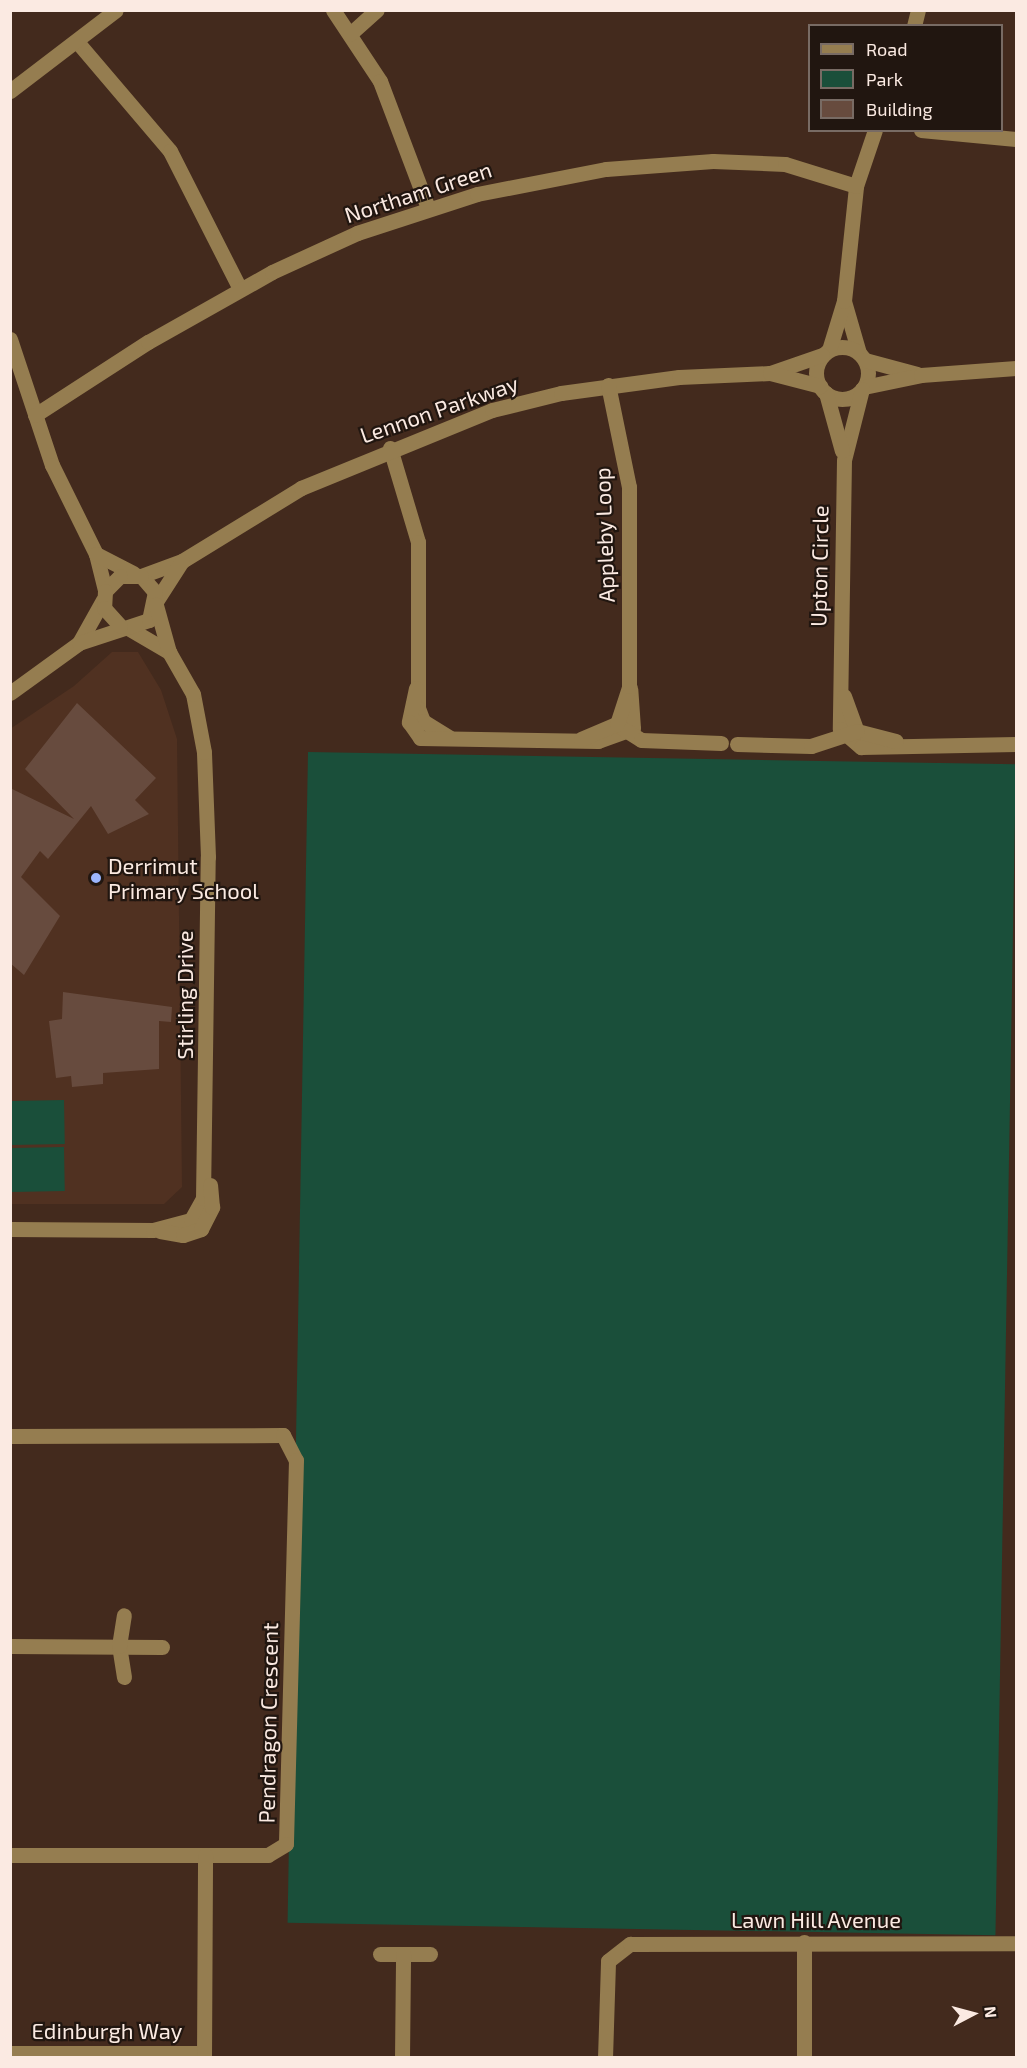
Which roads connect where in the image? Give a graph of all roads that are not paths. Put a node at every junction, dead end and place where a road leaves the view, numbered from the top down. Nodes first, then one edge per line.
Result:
1 (116, 10) edge
2 (333, 10) edge
3 (377, 10) edge
4 (350, 34) junction
5 (79, 44) junction
6 (10, 91) edge
7 (874, 132) edge
8 (942, 132) edge
9 (1017, 139) edge
10 (856, 186) junction
11 (428, 208) junction
12 (240, 288) junction
13 (844, 301) junction
14 (10, 339) edge
15 (826, 352) junction
16 (862, 357) junction
17 (1017, 368) edge
18 (770, 374) junction
19 (921, 375) junction
20 (608, 385) junction
21 (863, 388) junction
22 (823, 389) junction
23 (35, 415) junction
24 (390, 448) junction
25 (844, 460) junction
26 (96, 554) junction
27 (182, 561) junction
28 (137, 575) junction
29 (104, 596) junction
30 (157, 602) junction
31 (123, 626) junction
32 (79, 643) junction
33 (169, 652) junction
34 (10, 693) edge
35 (623, 729) junction
36 (850, 733) junction
37 (721, 743) dead end
38 (737, 744) dead end
39 (1017, 744) edge
40 (10, 1229) edge
41 (10, 1436) edge
42 (124, 1615) dead end
43 (10, 1646) edge
44 (119, 1646) junction
45 (162, 1647) dead end
46 (124, 1677) dead end
47 (10, 1855) edge
48 (205, 1855) junction
49 (804, 1942) junction
50 (1017, 1943) edge
51 (380, 1954) dead end
52 (402, 1954) junction
53 (430, 1954) dead end
54 (10, 2053) edge
55 (204, 2056) edge
56 (402, 2058) edge
57 (605, 2058) edge
58 (804, 2058) edge

1 - 5 street
2 - 4 street
3 - 4 street
4 - 11 street
5 - 6 street
5 - 12 street
7 - 10 street
8 - 9 street
10 - 11 street, Northam Green
10 - 13 street
11 - 12 street, Northam Green
12 - 23 street, Northam Green
13 - 15 street
13 - 16 street
14 - 23 street
15 - 16 street
15 - 18 street, Lennon Parkway
15 - 22 street
16 - 19 street
16 - 21 street
17 - 19 street
18 - 20 street, Lennon Parkway
18 - 22 street, Lennon Parkway
19 - 21 street
20 - 24 street, Lennon Parkway
20 - 35 street, Appleby Loop
21 - 22 street
21 - 25 street, Upton Circle
22 - 25 street, Upton Circle
23 - 26 street
24 - 27 street, Lennon Parkway
24 - 35 street
25 - 36 street, Upton Circle
26 - 28 street
26 - 29 street
27 - 28 street, Lennon Parkway
27 - 30 street, Lennon Parkway
28 - 29 street, Lennon Parkway
28 - 30 street
29 - 31 street
29 - 32 street, Lennon Parkway
30 - 31 street, Lennon Parkway
30 - 33 street, Stirling Drive
31 - 32 street, Lennon Parkway
31 - 33 street
32 - 34 street, Lennon Parkway
33 - 40 street, Stirling Drive
35 - 37 street
36 - 38 street
36 - 39 street
41 - 48 street, Pendragon Crescent
42 - 44 street
43 - 44 street
44 - 45 street
44 - 46 street
47 - 48 street, Pendragon Crescent
48 - 55 street
49 - 50 street, Lawn Hill Avenue
49 - 57 street, Lawn Hill Avenue
49 - 58 street
51 - 52 street
52 - 53 street
52 - 56 street
54 - 55 street, Edinburgh Way

